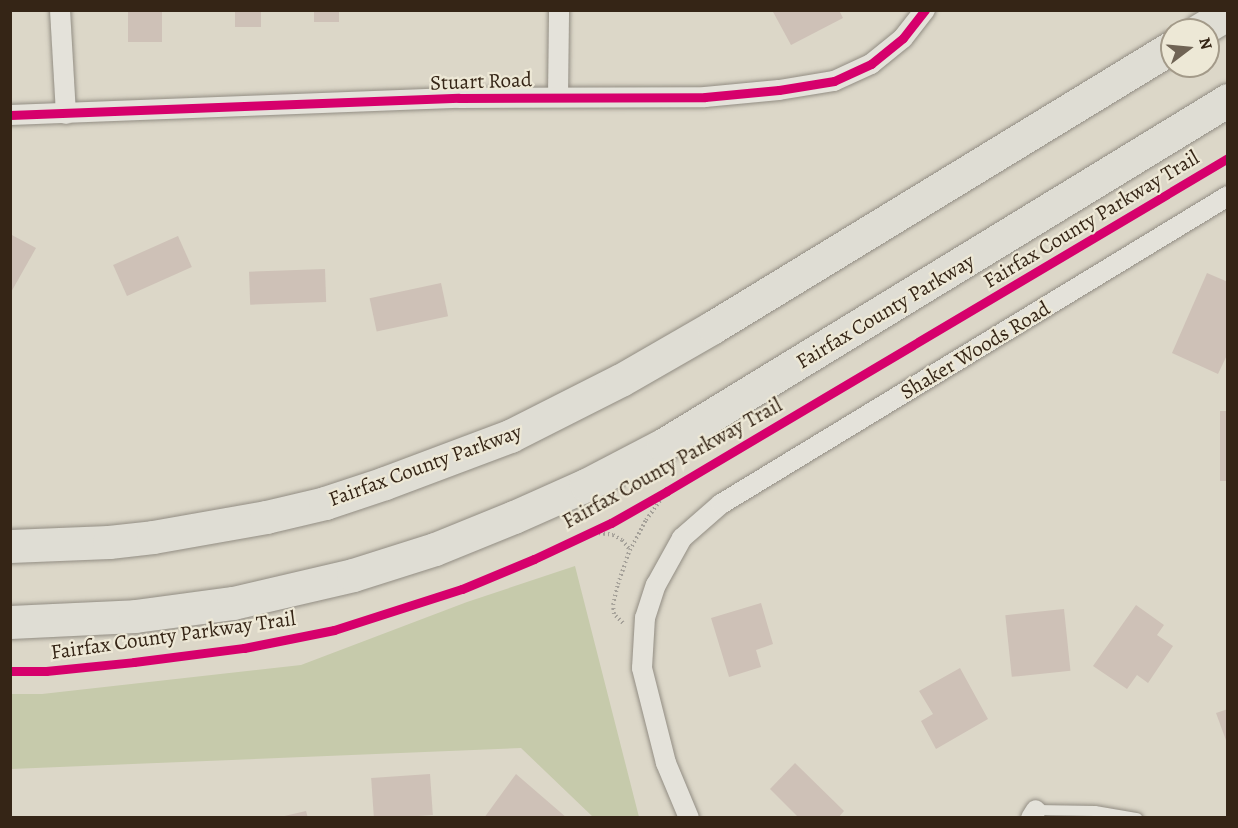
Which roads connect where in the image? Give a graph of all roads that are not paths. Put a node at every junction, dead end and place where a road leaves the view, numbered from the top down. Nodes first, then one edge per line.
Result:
1 (60, 10) edge
2 (559, 10) edge
3 (925, 10) edge
4 (1160, 54) edge
5 (558, 97) junction
6 (1227, 100) edge
7 (66, 114) junction
8 (10, 115) edge
9 (1227, 196) edge
10 (10, 546) edge
11 (10, 622) edge
12 (1033, 814) edge
13 (688, 818) edge
14 (1137, 818) edge

1 - 7 street
2 - 5 street
3 - 5 street, Stuart Road
4 - 10 highway, Fairfax County Parkway
5 - 7 street, Stuart Road
6 - 11 highway, Fairfax County Parkway
7 - 8 street, Stuart Road
9 - 13 street, Shaker Woods Road
12 - 14 lane

